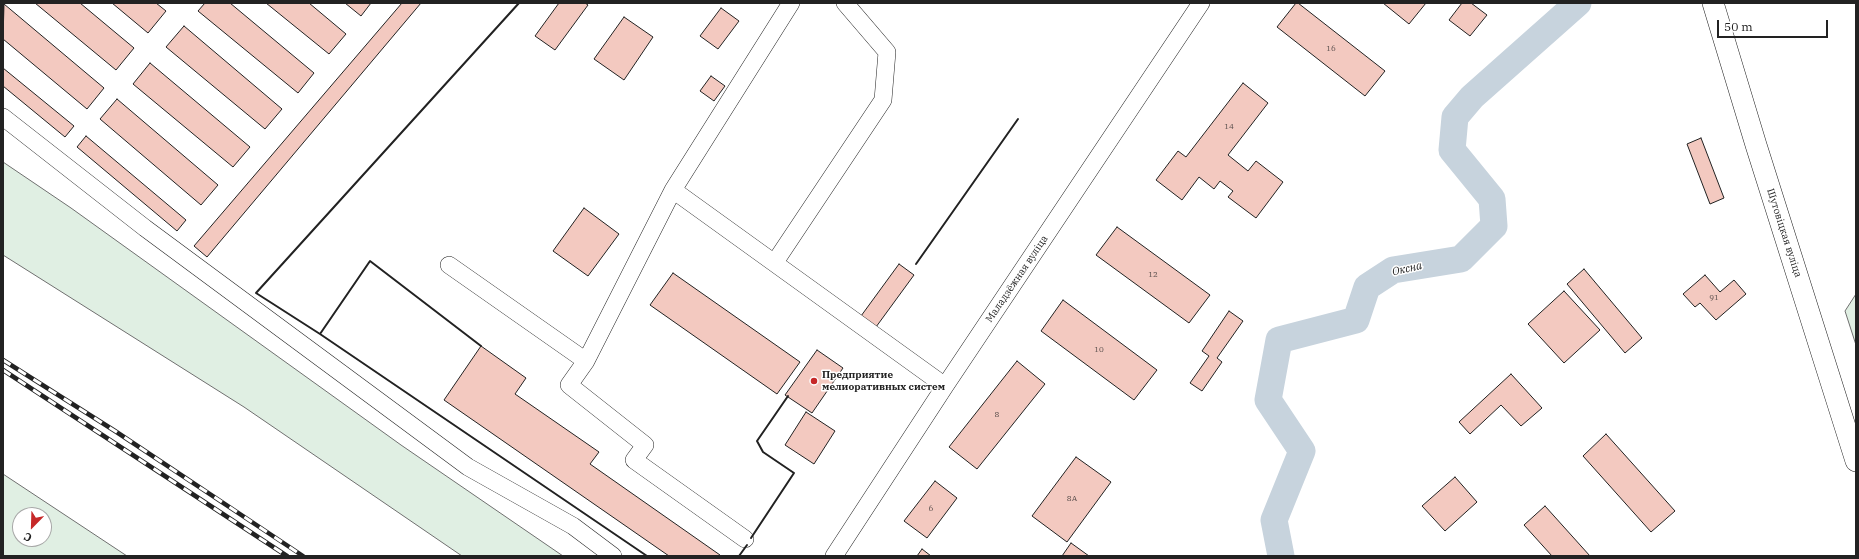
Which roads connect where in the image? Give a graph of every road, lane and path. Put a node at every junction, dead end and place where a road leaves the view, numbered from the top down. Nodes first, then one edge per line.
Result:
1 (791, 3) edge
2 (845, 3) edge
3 (1201, 3) edge
4 (1713, 3) edge
5 (3, 117) edge
6 (673, 190) junction
7 (775, 262) junction
8 (449, 265) dead end
9 (586, 361) junction
10 (945, 386) junction
11 (1856, 461) edge
12 (745, 539) dead end
13 (613, 556) edge
14 (834, 556) edge

1 - 6 street
2 - 7 street
3 - 10 street, Маладзёжная вуліца
4 - 11 main road, Шутовіцкая вуліца
5 - 13 street
6 - 7 street
6 - 9 street
7 - 10 street
8 - 9 street
9 - 12 street
10 - 14 street, Маладзёжная вуліца

